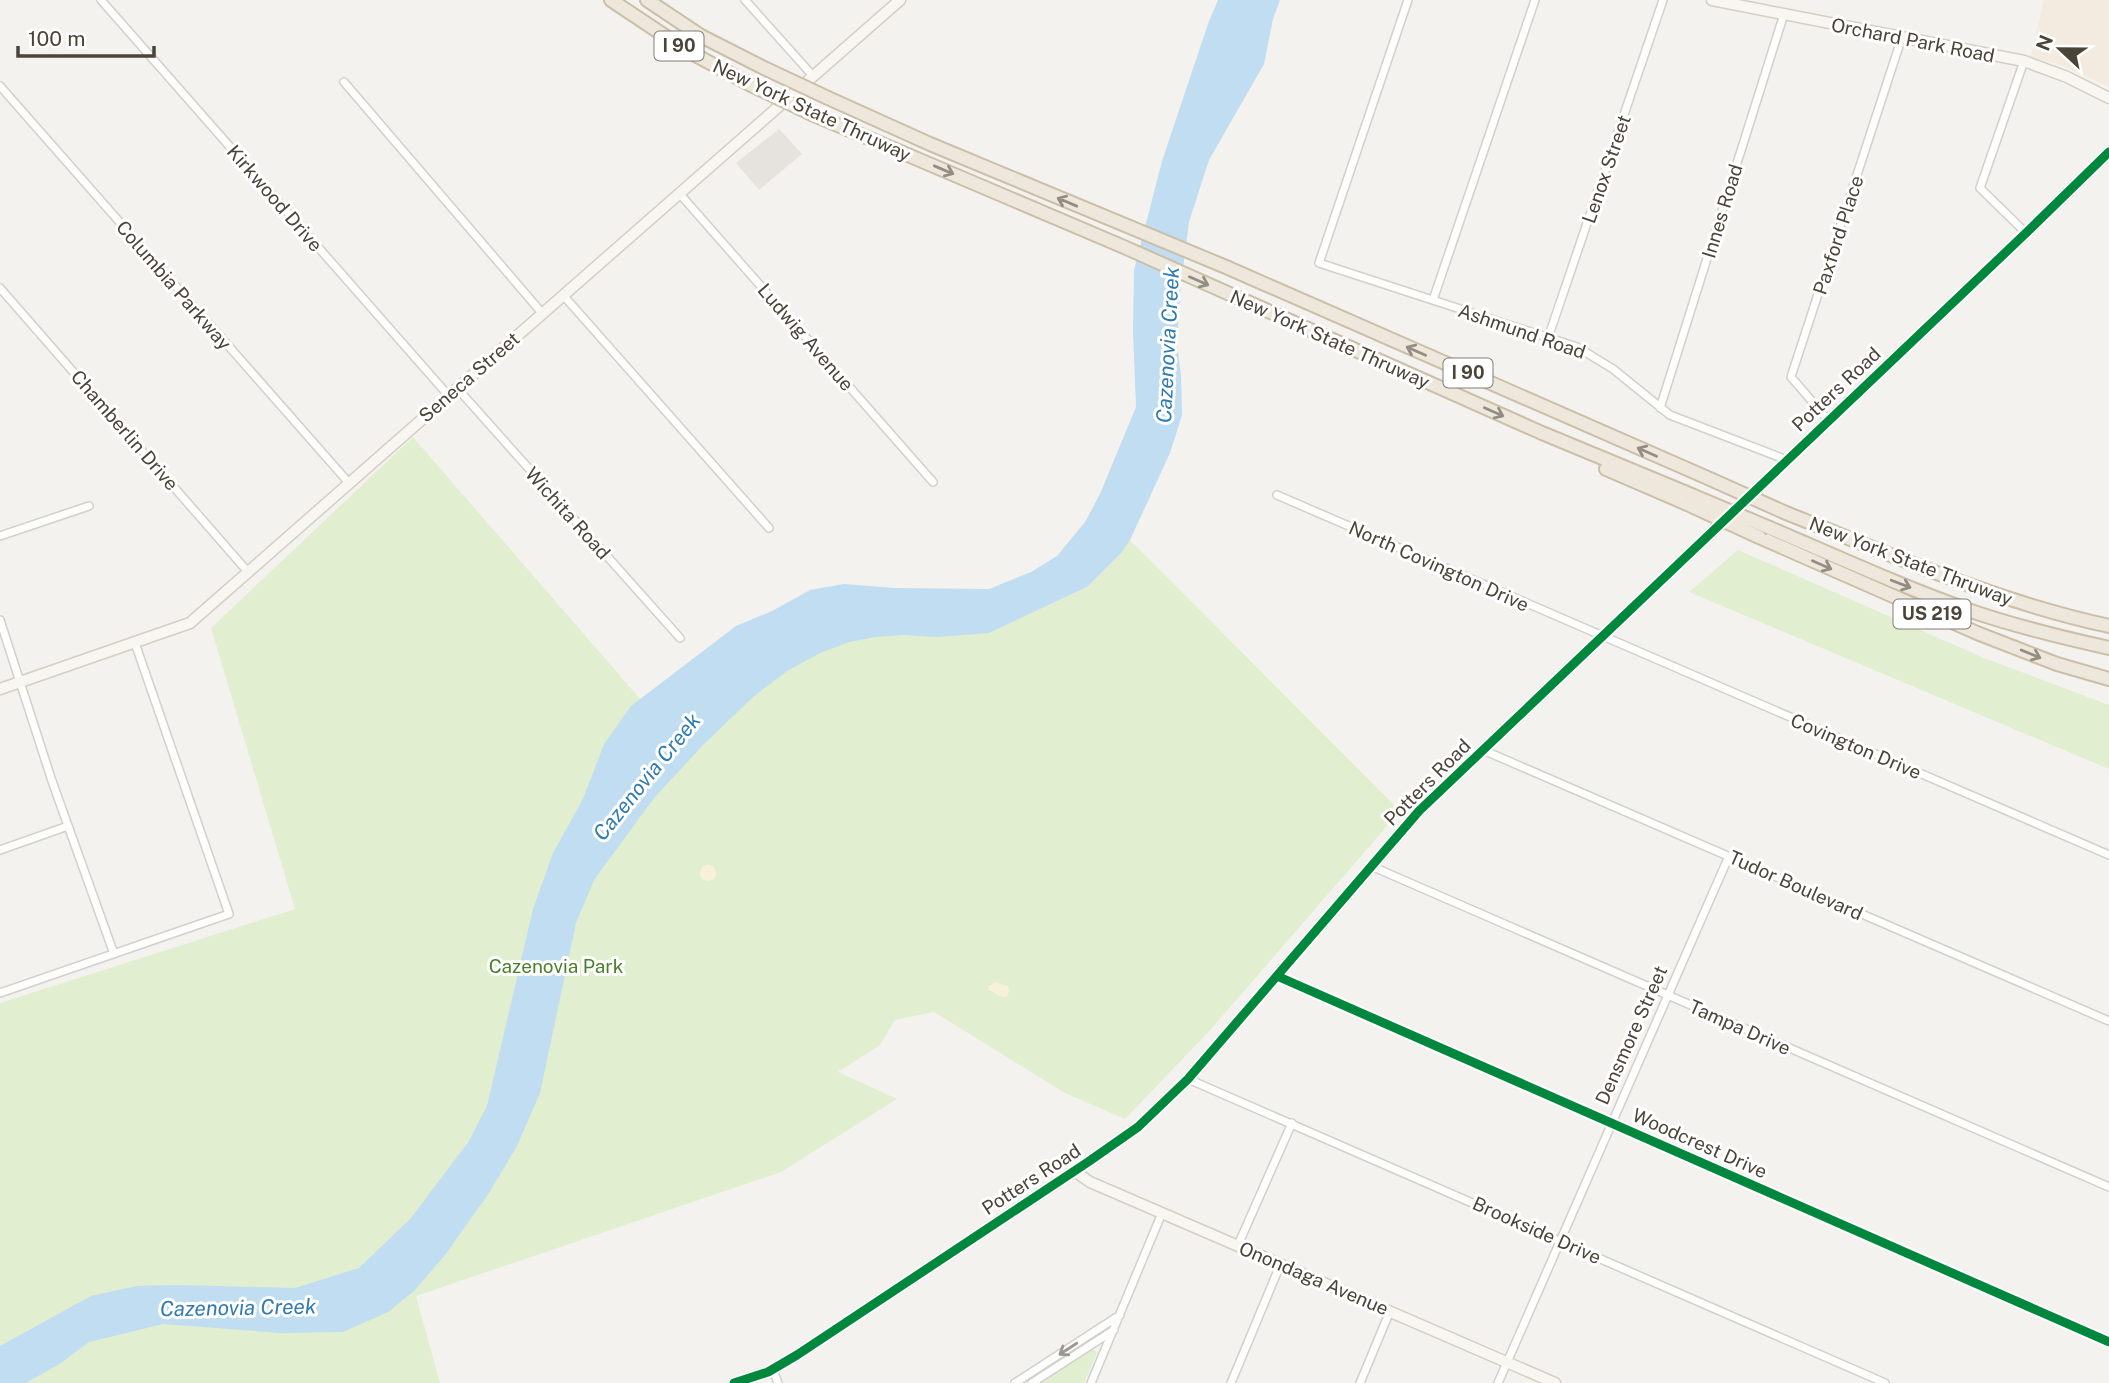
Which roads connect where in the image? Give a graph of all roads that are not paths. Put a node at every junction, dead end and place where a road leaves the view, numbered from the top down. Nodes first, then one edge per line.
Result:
1 (102, 0) edge
2 (611, 0) edge
3 (647, 0) edge
4 (745, 0) edge
5 (1408, 0) edge
6 (1535, 0) edge
7 (1663, 0) edge
8 (1712, 0) edge
9 (895, 1) edge
10 (1784, 14) junction
11 (1902, 37) junction
12 (2024, 61) junction
13 (813, 76) junction
14 (344, 82) dead end
15 (0, 86) edge
16 (2109, 98) edge
17 (2109, 152) edge
18 (679, 193) junction
19 (2026, 233) junction
20 (0, 288) edge
21 (563, 295) junction
22 (1433, 300) junction
23 (542, 313) junction
24 (1548, 338) junction
25 (457, 388) junction
26 (448, 395) junction
27 (1660, 408) junction
28 (1829, 421) junction
29 (1542, 433) joint
30 (1787, 460) junction
31 (933, 482) dead end
32 (349, 483) junction
33 (1277, 495) dead end
34 (1689, 499) junction
35 (89, 506) dead end
36 (769, 528) dead end
37 (0, 536) edge
38 (248, 572) junction
39 (0, 620) edge
40 (2109, 624) edge
41 (1602, 637) junction
42 (680, 638) dead end
43 (135, 643) junction
44 (2109, 648) edge
45 (2109, 680) edge
46 (20, 682) junction
47 (0, 688) edge
48 (1483, 750) junction
49 (68, 827) junction
50 (0, 850) edge
51 (1729, 856) junction
52 (2109, 856) edge
53 (1371, 866) junction
54 (114, 954) junction
55 (1277, 976) junction
56 (0, 993) edge
57 (1668, 995) junction
58 (2109, 1021) edge
59 (1188, 1079) junction
60 (1612, 1123) junction
61 (1292, 1124) junction
62 (1074, 1171) junction
63 (2109, 1187) edge
64 (1162, 1213) junction
65 (1560, 1240) junction
66 (1238, 1245) junction
67 (1281, 1264) junction
68 (1391, 1311) junction
69 (1120, 1314) junction
70 (1114, 1330) junction
71 (2109, 1342) edge
72 (1507, 1362) junction
73 (773, 1370) junction
74 (734, 1383) edge
75 (778, 1383) edge
76 (1015, 1383) edge
77 (1032, 1383) edge
78 (1091, 1383) edge
79 (1231, 1383) edge
80 (1360, 1383) edge
81 (1498, 1383) edge
82 (1555, 1383) edge
83 (1885, 1383) edge

1 - 26 street, Kirkwood Drive
2 -> 29 highway, New York State Thruway / I 90, bridge
40 -> 3 highway, New York State Thruway / I 90, bridge
4 - 13 street
5 - 22 street, Ashmund Road
6 - 22 street
7 - 24 street, Lenox Street
8 - 10 street, Orchard Park Road
9 - 13 street, Seneca Street
10 - 11 street, Orchard Park Road
10 - 27 street, Innes Road
11 - 12 street, Orchard Park Road
11 - 28 street, Paxford Place
12 - 16 street, Orchard Park Road
12 - 19 street
13 - 18 street, Seneca Street
14 - 23 street
15 - 32 street, Columbia Parkway
17 - 19 street, Potters Road
18 - 21 street, Seneca Street
18 - 31 street, Ludwig Avenue
19 - 28 street, Potters Road
20 - 38 street, Chamberlin Drive
21 - 23 street, Seneca Street
21 - 36 street
22 - 24 street, Ashmund Road
23 - 25 street, Seneca Street
24 - 27 street, Ashmund Road
25 - 26 street, Seneca Street
25 - 42 street, Wichita Road
26 - 32 street, Seneca Street
27 - 30 street, Ashmund Road
28 - 30 street, Potters Road
29 - 34 highway, US 219
30 - 41 street, Potters Road
32 - 38 street, Seneca Street
33 - 41 street, North Covington Drive
34 -> 44 highway, New York State Thruway, bridge
34 -> 45 highway, US 219, bridge
35 - 37 street
38 - 43 street, Seneca Street
39 - 46 street
41 - 48 street, Potters Road
41 - 52 street, Covington Drive
43 - 46 street, Seneca Street
43 - 54 street
46 - 47 street, Seneca Street
46 - 49 street
48 - 51 street, Tudor Boulevard
48 - 53 street, Potters Road
49 - 50 street
49 - 54 street
51 - 57 street, Densmore Street
51 - 58 street, Tudor Boulevard
53 - 55 street, Potters Road
53 - 57 street, Tampa Drive
54 - 56 street
55 - 59 street, Potters Road
55 - 60 street, Woodcrest Drive
57 - 60 street, Densmore Street
57 - 63 street, Tampa Drive
59 - 61 street, Brookside Drive
59 - 62 street, Potters Road
60 - 65 street, Densmore Street
60 - 71 street, Woodcrest Drive
61 - 65 street, Brookside Drive
61 - 66 street
62 - 64 street, Onondaga Avenue
62 - 73 street, Potters Road
64 - 66 street, Onondaga Avenue
64 - 69 street
65 - 72 street, Densmore Street
65 - 83 street, Brookside Drive
66 - 67 street, Onondaga Avenue
67 - 68 street, Onondaga Avenue
67 - 79 street
68 - 72 street, Onondaga Avenue
68 - 80 street
69 - 70 street
69 -> 76 street
70 - 77 street
70 - 78 street
72 - 81 street, Densmore Street
72 - 82 street, Onondaga Avenue
73 - 74 street, Potters Road
73 - 75 street

